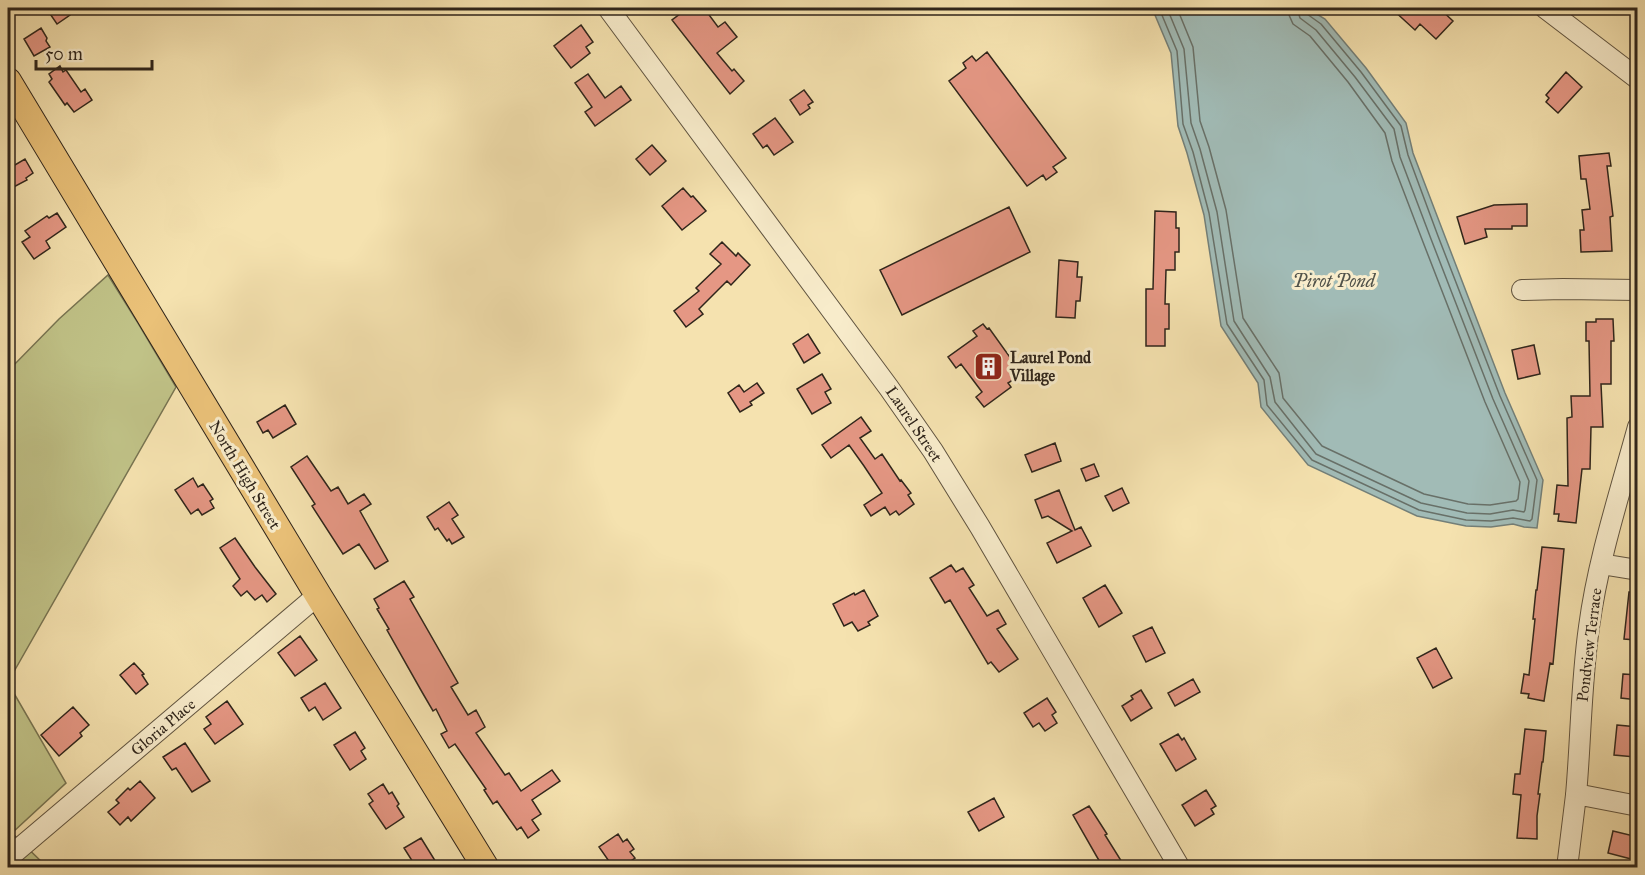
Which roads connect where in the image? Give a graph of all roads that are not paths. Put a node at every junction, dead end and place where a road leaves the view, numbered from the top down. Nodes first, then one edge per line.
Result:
1 (608, 8) edge
2 (1545, 8) edge
3 (1638, 79) edge
4 (8, 81) edge
5 (1522, 290) dead end
6 (1638, 290) edge
7 (1638, 427) edge
8 (1601, 564) junction
9 (1638, 570) edge
10 (318, 595) junction
11 (1576, 794) junction
12 (1638, 806) edge
13 (8, 858) edge
14 (486, 867) edge
15 (1180, 867) edge
16 (1567, 867) edge

1 - 15 street, Laurel Street
2 - 3 street
4 - 10 main road, North High Street
5 - 6 street
7 - 8 street, Pondview Terrace
8 - 9 street
8 - 11 street, Pondview Terrace
10 - 13 street, Gloria Place
10 - 14 main road, North High Street
11 - 12 street
11 - 16 street, Pondview Terrace

